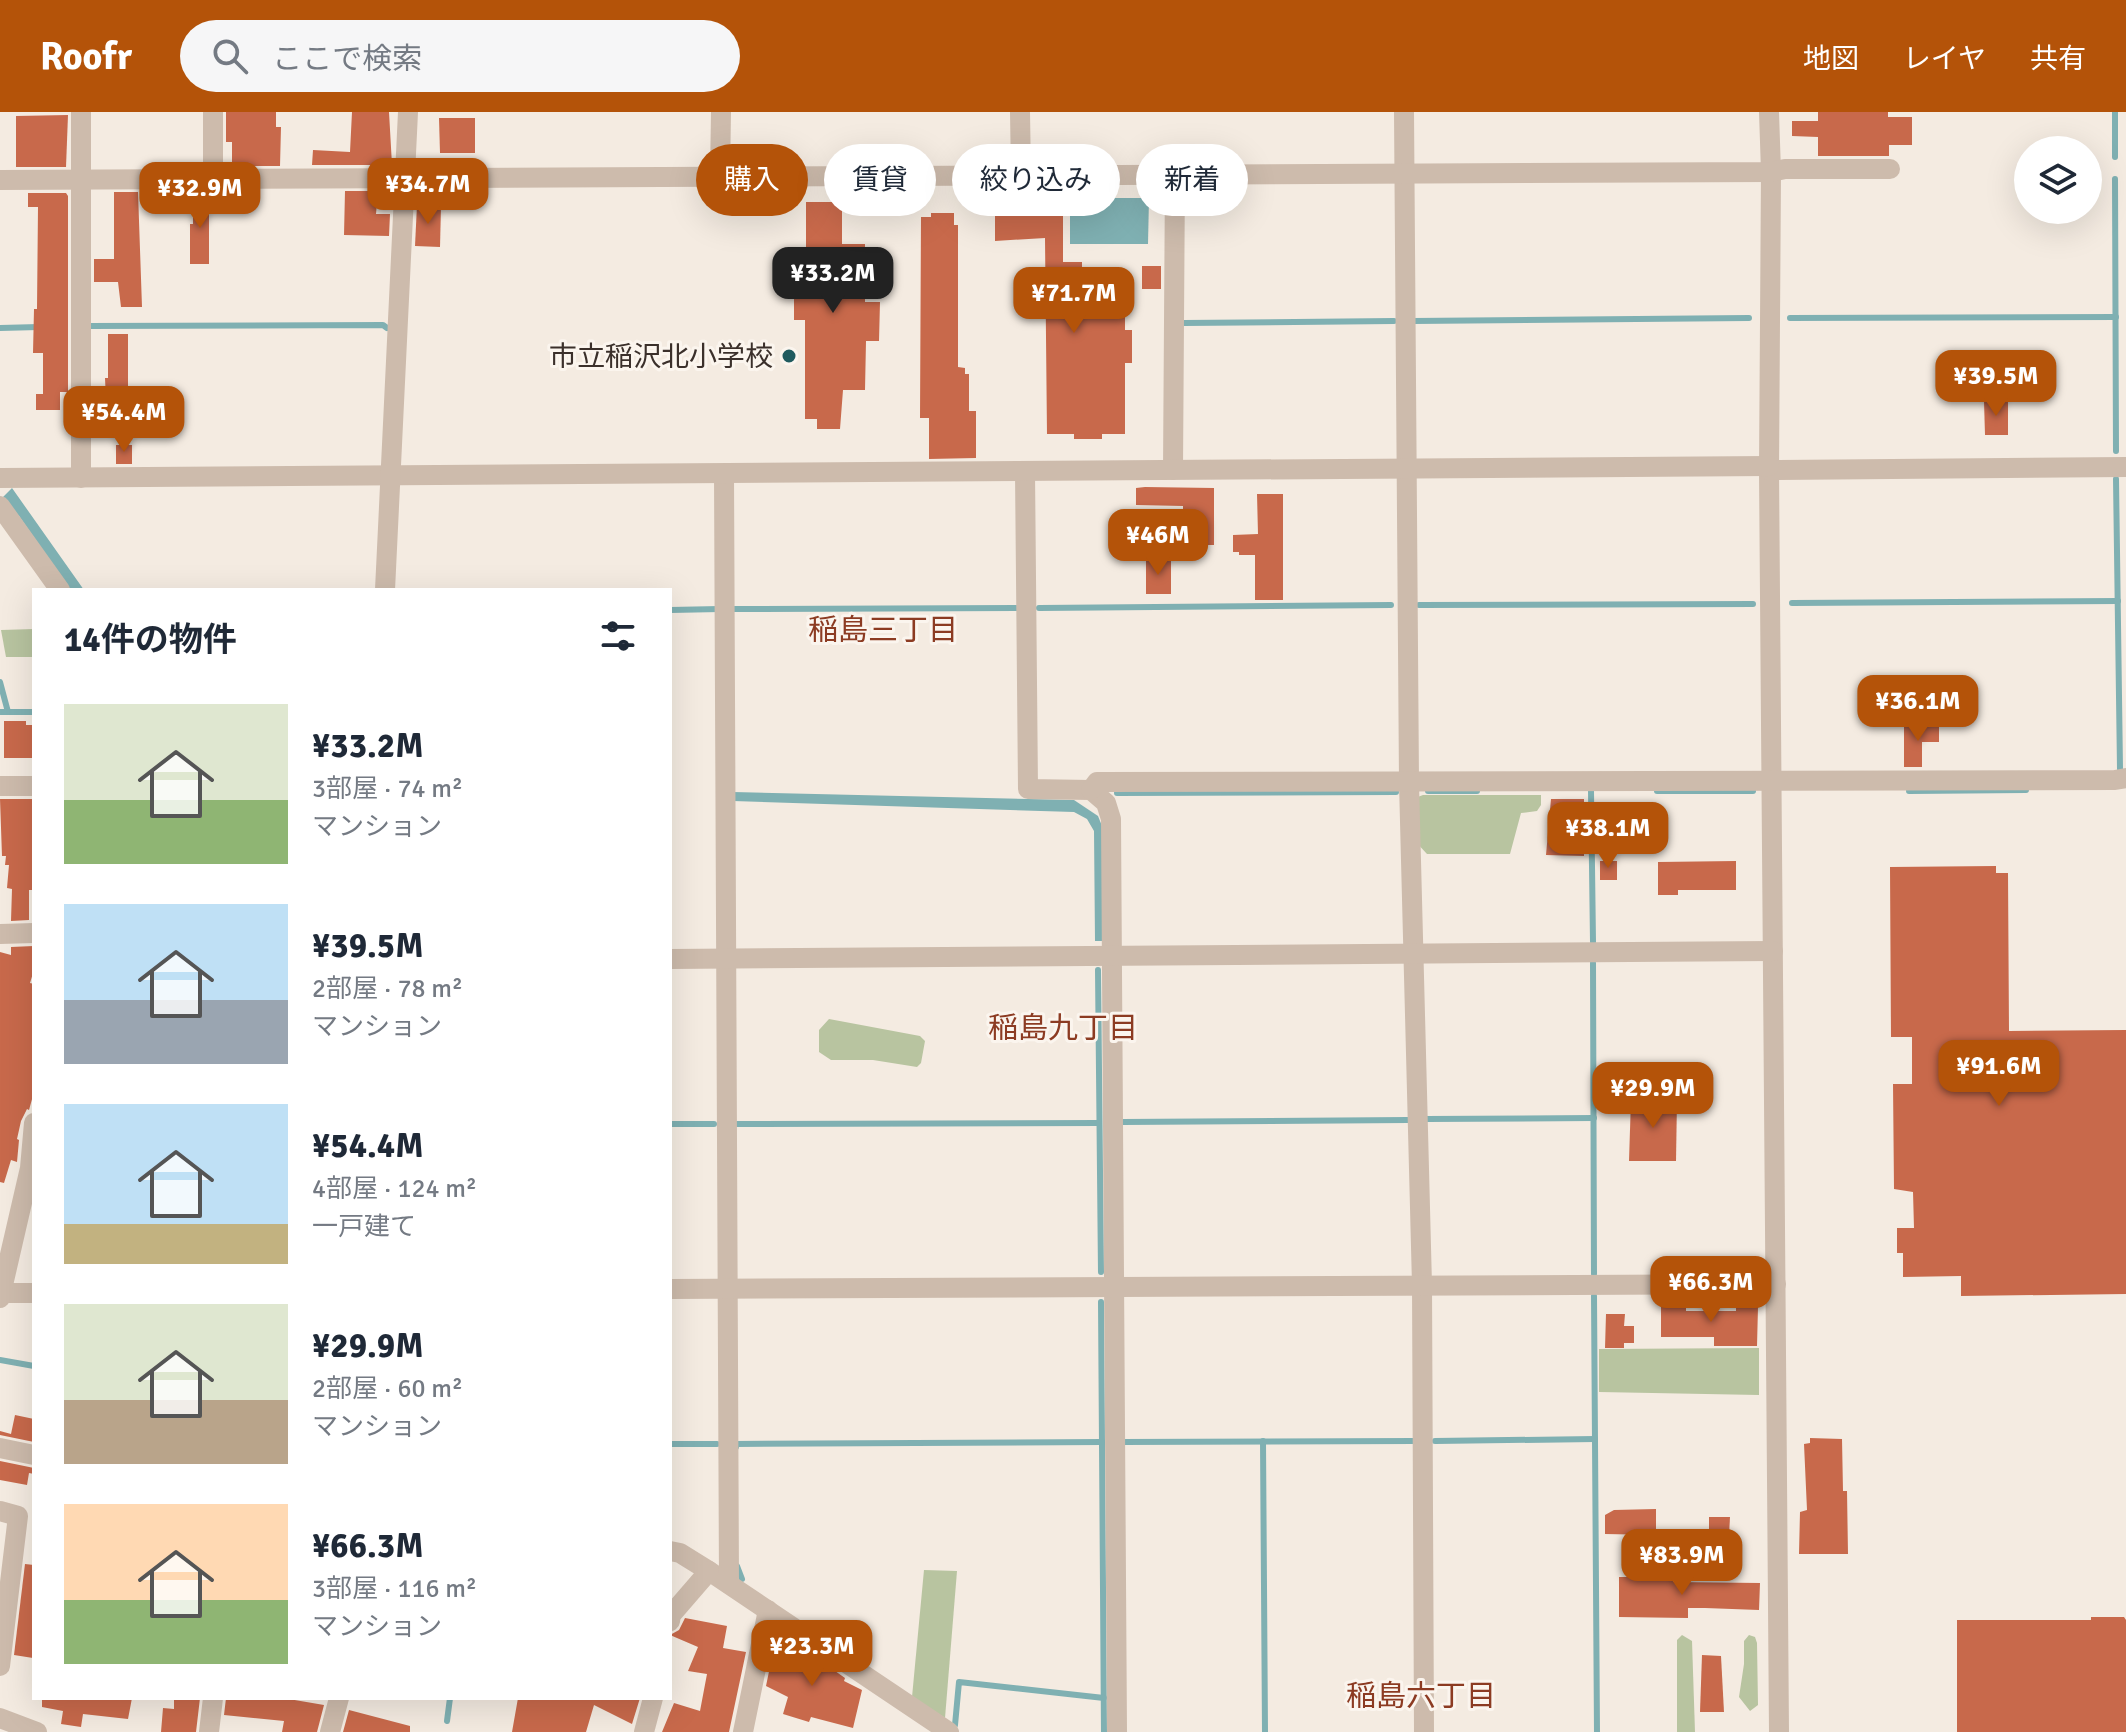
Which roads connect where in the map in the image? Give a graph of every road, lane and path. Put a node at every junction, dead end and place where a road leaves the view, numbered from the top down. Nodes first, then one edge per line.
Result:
1 (81, 112) edge
2 (213, 112) edge
3 (408, 112) edge
4 (721, 112) edge
5 (1020, 112) edge
6 (1404, 112) edge
7 (1769, 112) edge
8 (720, 144) edge
9 (1021, 144) edge
10 (1890, 169) dead end
11 (1771, 172) junction
12 (1248, 173) edge
13 (952, 174) edge
14 (1405, 174) junction
15 (696, 175) edge
16 (808, 175) edge
17 (405, 176) junction
18 (213, 178) junction
19 (81, 179) junction
20 (0, 180) edge
21 (1175, 216) edge
22 (2126, 467) edge
23 (1769, 468) junction
24 (1406, 469) junction
25 (1173, 470) junction
26 (1025, 472) junction
27 (724, 474) junction
28 (390, 476) junction
29 (0, 478) edge
30 (81, 478) junction
31 (0, 506) edge
32 (59, 588) edge
33 (385, 588) edge
34 (2126, 778) edge
35 (1771, 780) junction
36 (1409, 783) junction
37 (0, 786) edge
38 (32, 786) edge
39 (1091, 790) junction
40 (32, 933) edge
41 (0, 934) edge
42 (1773, 951) junction
43 (1413, 952) junction
44 (1112, 957) junction
45 (672, 959) edge
46 (726, 959) junction
47 (32, 1146) edge
48 (1776, 1284) junction
49 (1422, 1285) junction
50 (1114, 1287) junction
51 (672, 1289) edge
52 (728, 1289) junction
53 (32, 1293) edge
54 (0, 1295) edge
55 (0, 1448) edge
56 (32, 1455) edge
57 (0, 1511) edge
58 (672, 1551) edge
59 (709, 1571) junction
60 (729, 1584) junction
61 (768, 1610) junction
62 (672, 1614) edge
63 (0, 1666) edge
64 (213, 1700) edge
65 (338, 1700) edge
66 (652, 1700) edge
67 (0, 1718) edge
68 (37, 1732) edge
69 (209, 1732) edge
70 (330, 1732) edge
71 (644, 1732) edge
72 (743, 1732) edge
73 (949, 1732) edge
74 (1117, 1732) edge
75 (1424, 1732) edge
76 (1779, 1732) edge

1 - 19 street
2 - 18 street
3 - 17 street
4 - 8 street
5 - 9 street
6 - 14 street
7 - 11 street
10 - 11 street
11 - 14 street
11 - 23 street
12 - 14 street
13 - 16 street
14 - 24 street
15 - 17 street
17 - 18 street
17 - 28 street
18 - 19 street
19 - 20 street
19 - 30 street
21 - 25 street
22 - 23 street
23 - 24 street
23 - 35 street
24 - 25 street
24 - 36 street
25 - 26 street
26 - 27 street
26 - 39 street
27 - 28 street
27 - 46 street
28 - 30 street
28 - 33 street
29 - 30 street
31 - 32 street
34 - 35 street
35 - 36 street
35 - 42 street
36 - 39 street
36 - 43 street
37 - 38 street
39 - 44 street
40 - 41 street
42 - 43 street
42 - 48 street
43 - 44 street
43 - 49 street
44 - 46 street
44 - 50 street
45 - 46 street
46 - 52 street
47 - 54 street
48 - 49 street
48 - 76 street
49 - 50 street
49 - 75 street
50 - 52 street
50 - 74 street
51 - 52 street
52 - 60 street
53 - 54 street
55 - 56 street
57 - 63 street
58 - 59 street
59 - 60 street
59 - 62 street
60 - 61 street
61 - 72 street
61 - 73 street
64 - 69 street
65 - 70 street
66 - 71 street
67 - 68 street

